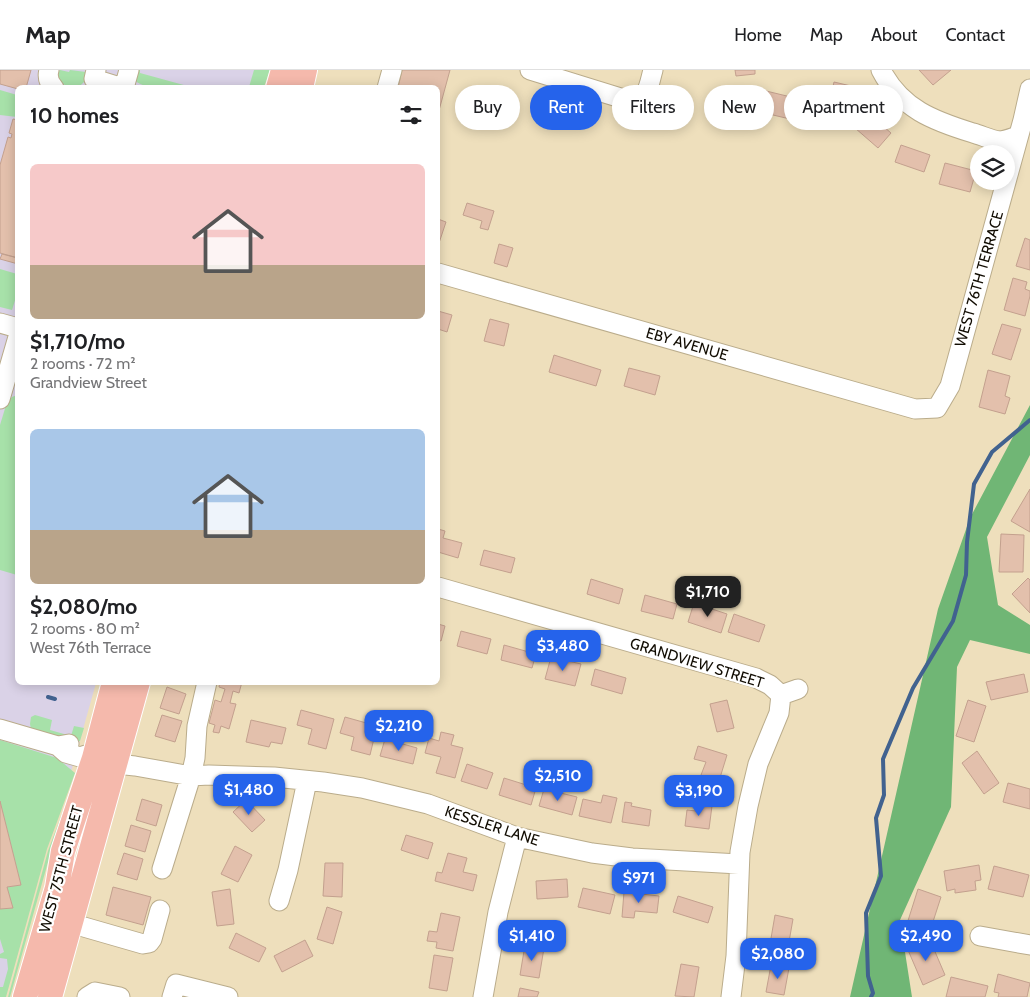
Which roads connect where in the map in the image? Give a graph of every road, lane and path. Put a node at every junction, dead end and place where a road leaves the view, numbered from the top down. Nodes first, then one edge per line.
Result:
1 (49, 70) edge
2 (129, 70) edge
3 (283, 70) edge
4 (306, 70) edge
5 (392, 70) edge
6 (530, 70) edge
7 (653, 70) edge
8 (881, 70) edge
9 (94, 79) edge
10 (52, 85) edge
11 (114, 85) edge
12 (125, 85) edge
13 (279, 85) edge
14 (303, 85) edge
15 (388, 85) edge
16 (1030, 89) edge
17 (1018, 136) junction
18 (440, 274) edge
19 (0, 323) edge
20 (15, 327) edge
21 (15, 347) edge
22 (0, 399) edge
23 (937, 408) joint
24 (440, 588) edge
25 (113, 685) edge
26 (136, 685) edge
27 (206, 685) edge
28 (0, 729) edge
29 (99, 759) junction
30 (191, 776) junction
31 (307, 781) junction
32 (516, 837) junction
33 (739, 864) junction
34 (162, 869) dead end
35 (279, 900) dead end
36 (160, 910) dead end
37 (70, 923) junction
38 (980, 936) dead end
39 (1030, 945) edge
40 (25, 997) edge
41 (50, 997) edge
42 (87, 997) edge
43 (120, 997) edge
44 (172, 997) edge
45 (228, 997) edge
46 (483, 997) edge
47 (730, 997) edge

1 - 10 street
2 - 12 street
3 - 13 main road
4 - 14 main road
5 - 15 street
6 - 7 street
8 - 17 street
9 - 11 street
16 - 17 street, WEST 76TH TERRACE
17 - 23 street, WEST 76TH TERRACE
18 - 23 street, EBY AVENUE
19 - 20 street
21 - 22 street
24 - 33 street, GRANDVIEW STREET
25 - 29 main road, WEST 75TH STREET
26 - 29 main road, WEST 75TH STREET
27 - 30 street
28 - 29 street, KESSLER LANE
29 - 30 street, KESSLER LANE
29 - 37 main road, WEST 75TH STREET
29 - 40 main road, WEST 75TH STREET
30 - 31 street, KESSLER LANE
30 - 34 street
31 - 32 street, KESSLER LANE
31 - 35 street
32 - 33 street, KESSLER LANE
32 - 46 street
33 - 47 street
36 - 37 street
37 - 41 main road, WEST 75TH STREET
38 - 39 street
42 - 43 street
44 - 45 street

